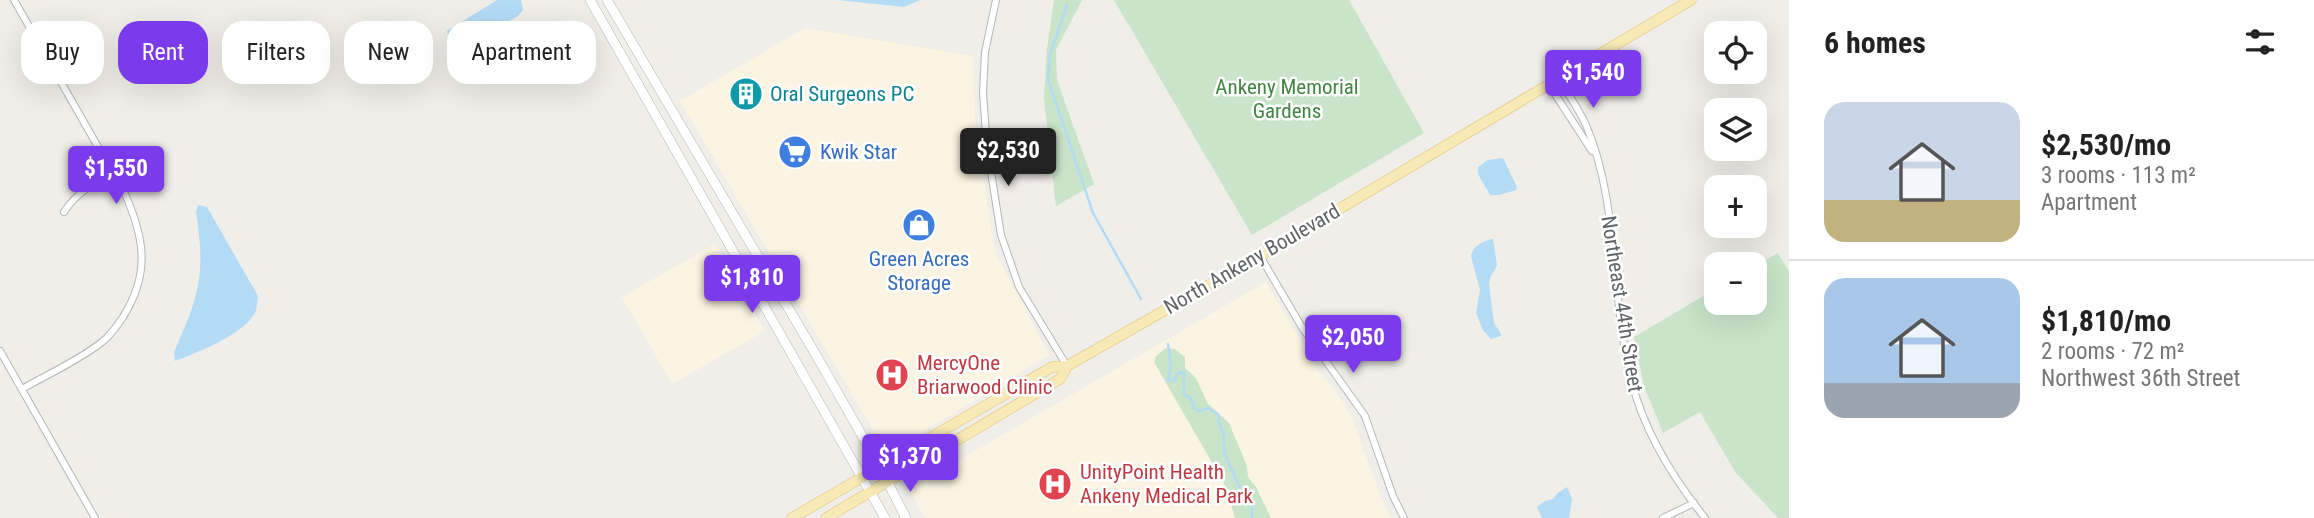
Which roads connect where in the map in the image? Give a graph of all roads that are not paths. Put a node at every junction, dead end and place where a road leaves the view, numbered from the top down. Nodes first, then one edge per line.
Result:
1 (14, 0) edge
2 (590, 0) edge
3 (607, 0) edge
4 (996, 0) edge
5 (1691, 0) edge
6 (1559, 79) junction
7 (1549, 85) junction
8 (1595, 156) junction
9 (113, 173) junction
10 (64, 212) dead end
11 (1260, 256) junction
12 (0, 351) edge
13 (1067, 366) junction
14 (22, 390) junction
15 (884, 475) junction
16 (866, 486) junction
17 (1694, 503) junction
18 (95, 518) edge
19 (792, 518) edge
20 (826, 518) edge
21 (885, 518) edge
22 (906, 518) edge
23 (1404, 518) edge
24 (1663, 518) edge
25 (1706, 518) edge

1 - 9 street
2 - 16 main road
3 - 15 main road
4 - 13 street
5 - 6 main road, North Ankeny Boulevard
6 - 7 main road, North Ankeny Boulevard
6 - 8 street, Northeast 44th Street
7 - 8 street, Northeast 44th Street
7 - 11 main road, North Ankeny Boulevard
8 - 17 street, Northeast 44th Street
9 - 10 street
9 - 14 street
11 - 13 main road, North Ankeny Boulevard
11 - 23 street
12 - 14 street
13 - 15 main road, North Ankeny Boulevard
13 - 15 main road, North Ankeny Boulevard
14 - 18 street
15 - 16 main road, North Ankeny Boulevard
15 - 16 main road, North Ankeny Boulevard
15 - 22 main road
16 - 19 main road, North Ankeny Boulevard
16 - 20 main road, North Ankeny Boulevard
16 - 21 main road
17 - 24 street
17 - 25 street, Northeast 44th Street

